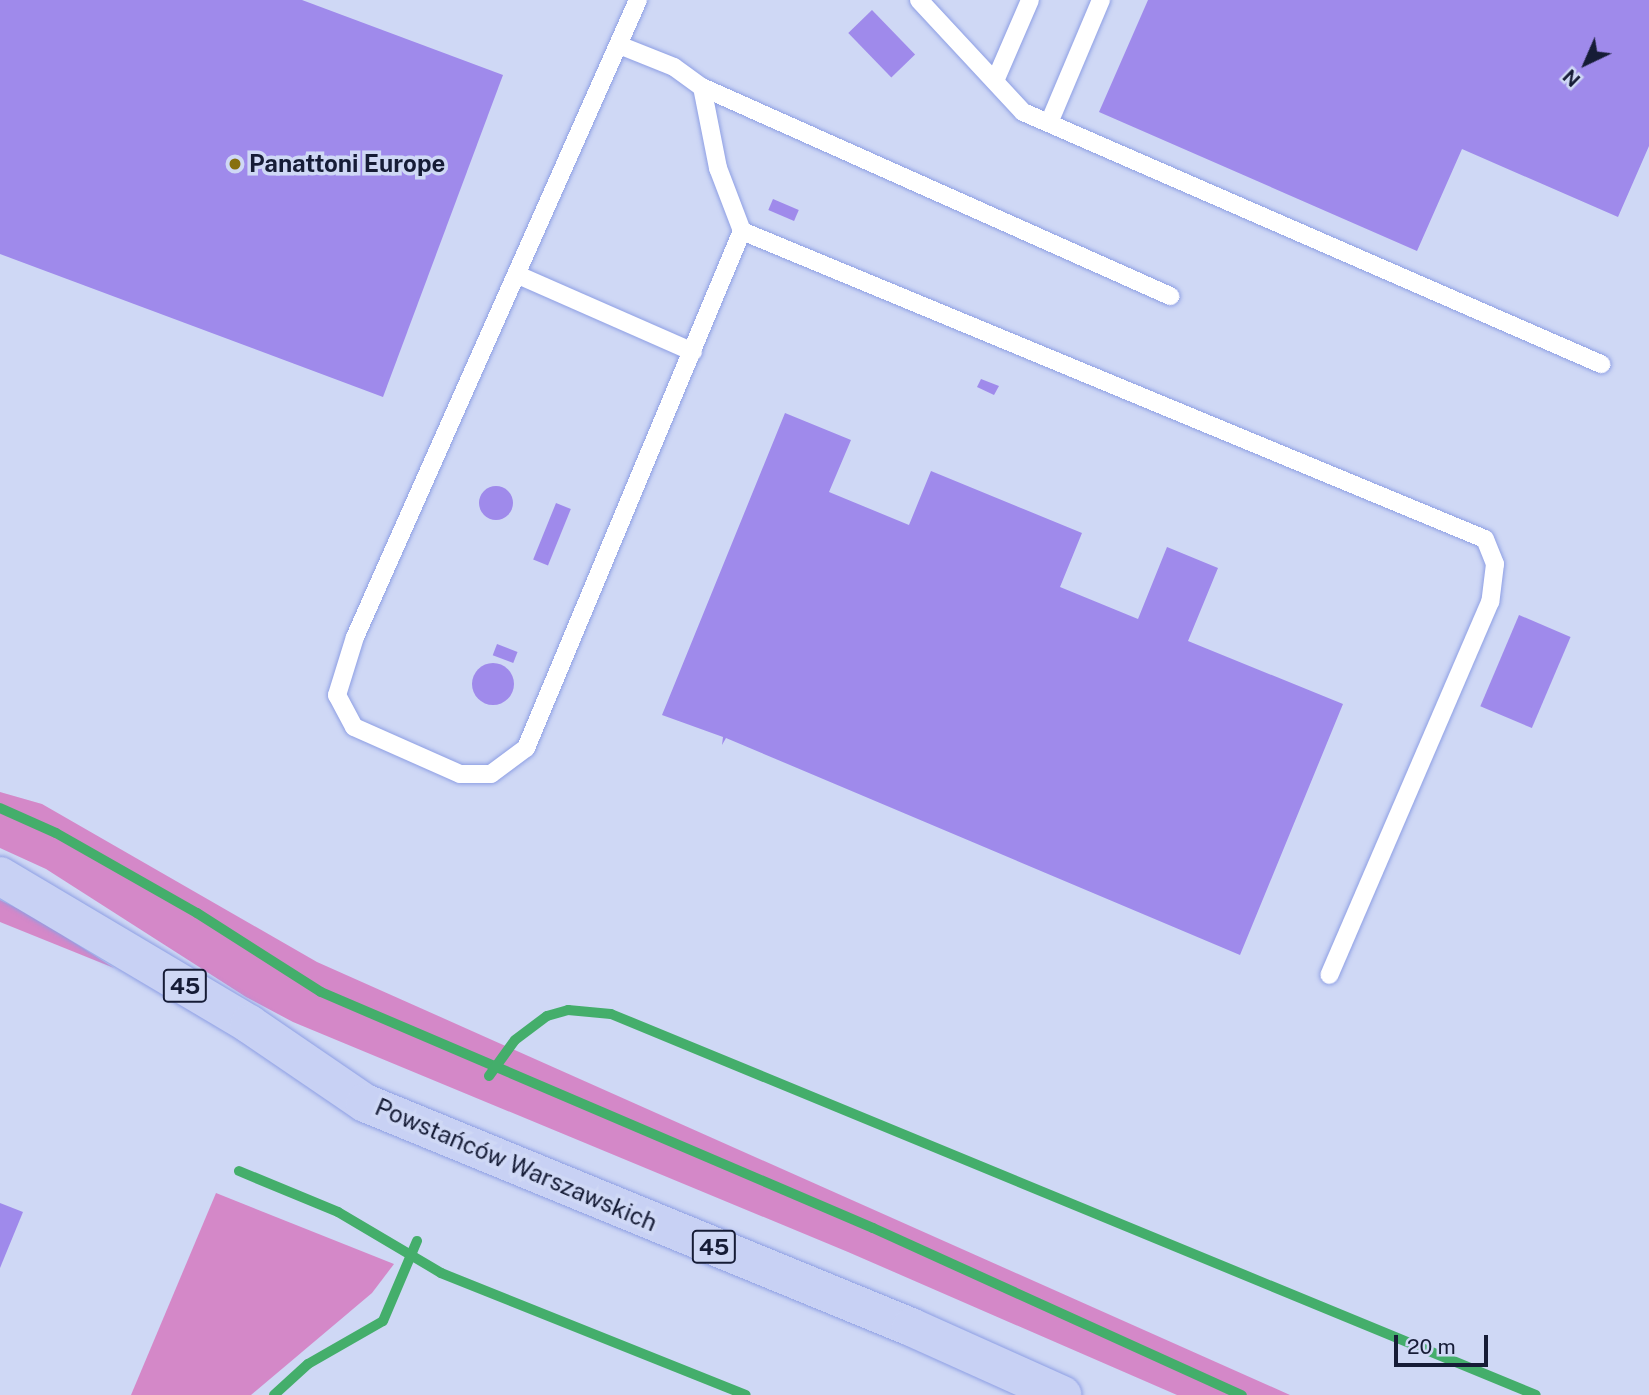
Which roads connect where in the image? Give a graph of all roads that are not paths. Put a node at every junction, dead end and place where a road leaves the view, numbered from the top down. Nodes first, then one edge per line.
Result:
1 (638, 0) edge
2 (1030, 0) edge
3 (1101, 0) edge
4 (929, 3) edge
5 (619, 45) junction
6 (995, 81) junction
7 (702, 87) junction
8 (1049, 123) junction
9 (742, 231) junction
10 (518, 275) junction
11 (1170, 296) dead end
12 (693, 352) junction
13 (1601, 364) dead end
14 (0, 876) edge
15 (1329, 975) dead end
16 (1062, 1395) edge

1 - 5 lane
2 - 6 lane
3 - 8 lane
4 - 6 lane
5 - 7 lane
5 - 10 lane
6 - 8 lane
7 - 9 lane
7 - 11 lane
8 - 13 lane
9 - 12 lane
9 - 15 lane
10 - 12 lane
10 - 12 lane
14 - 16 main road, Powstańców Warszawskich / 45

